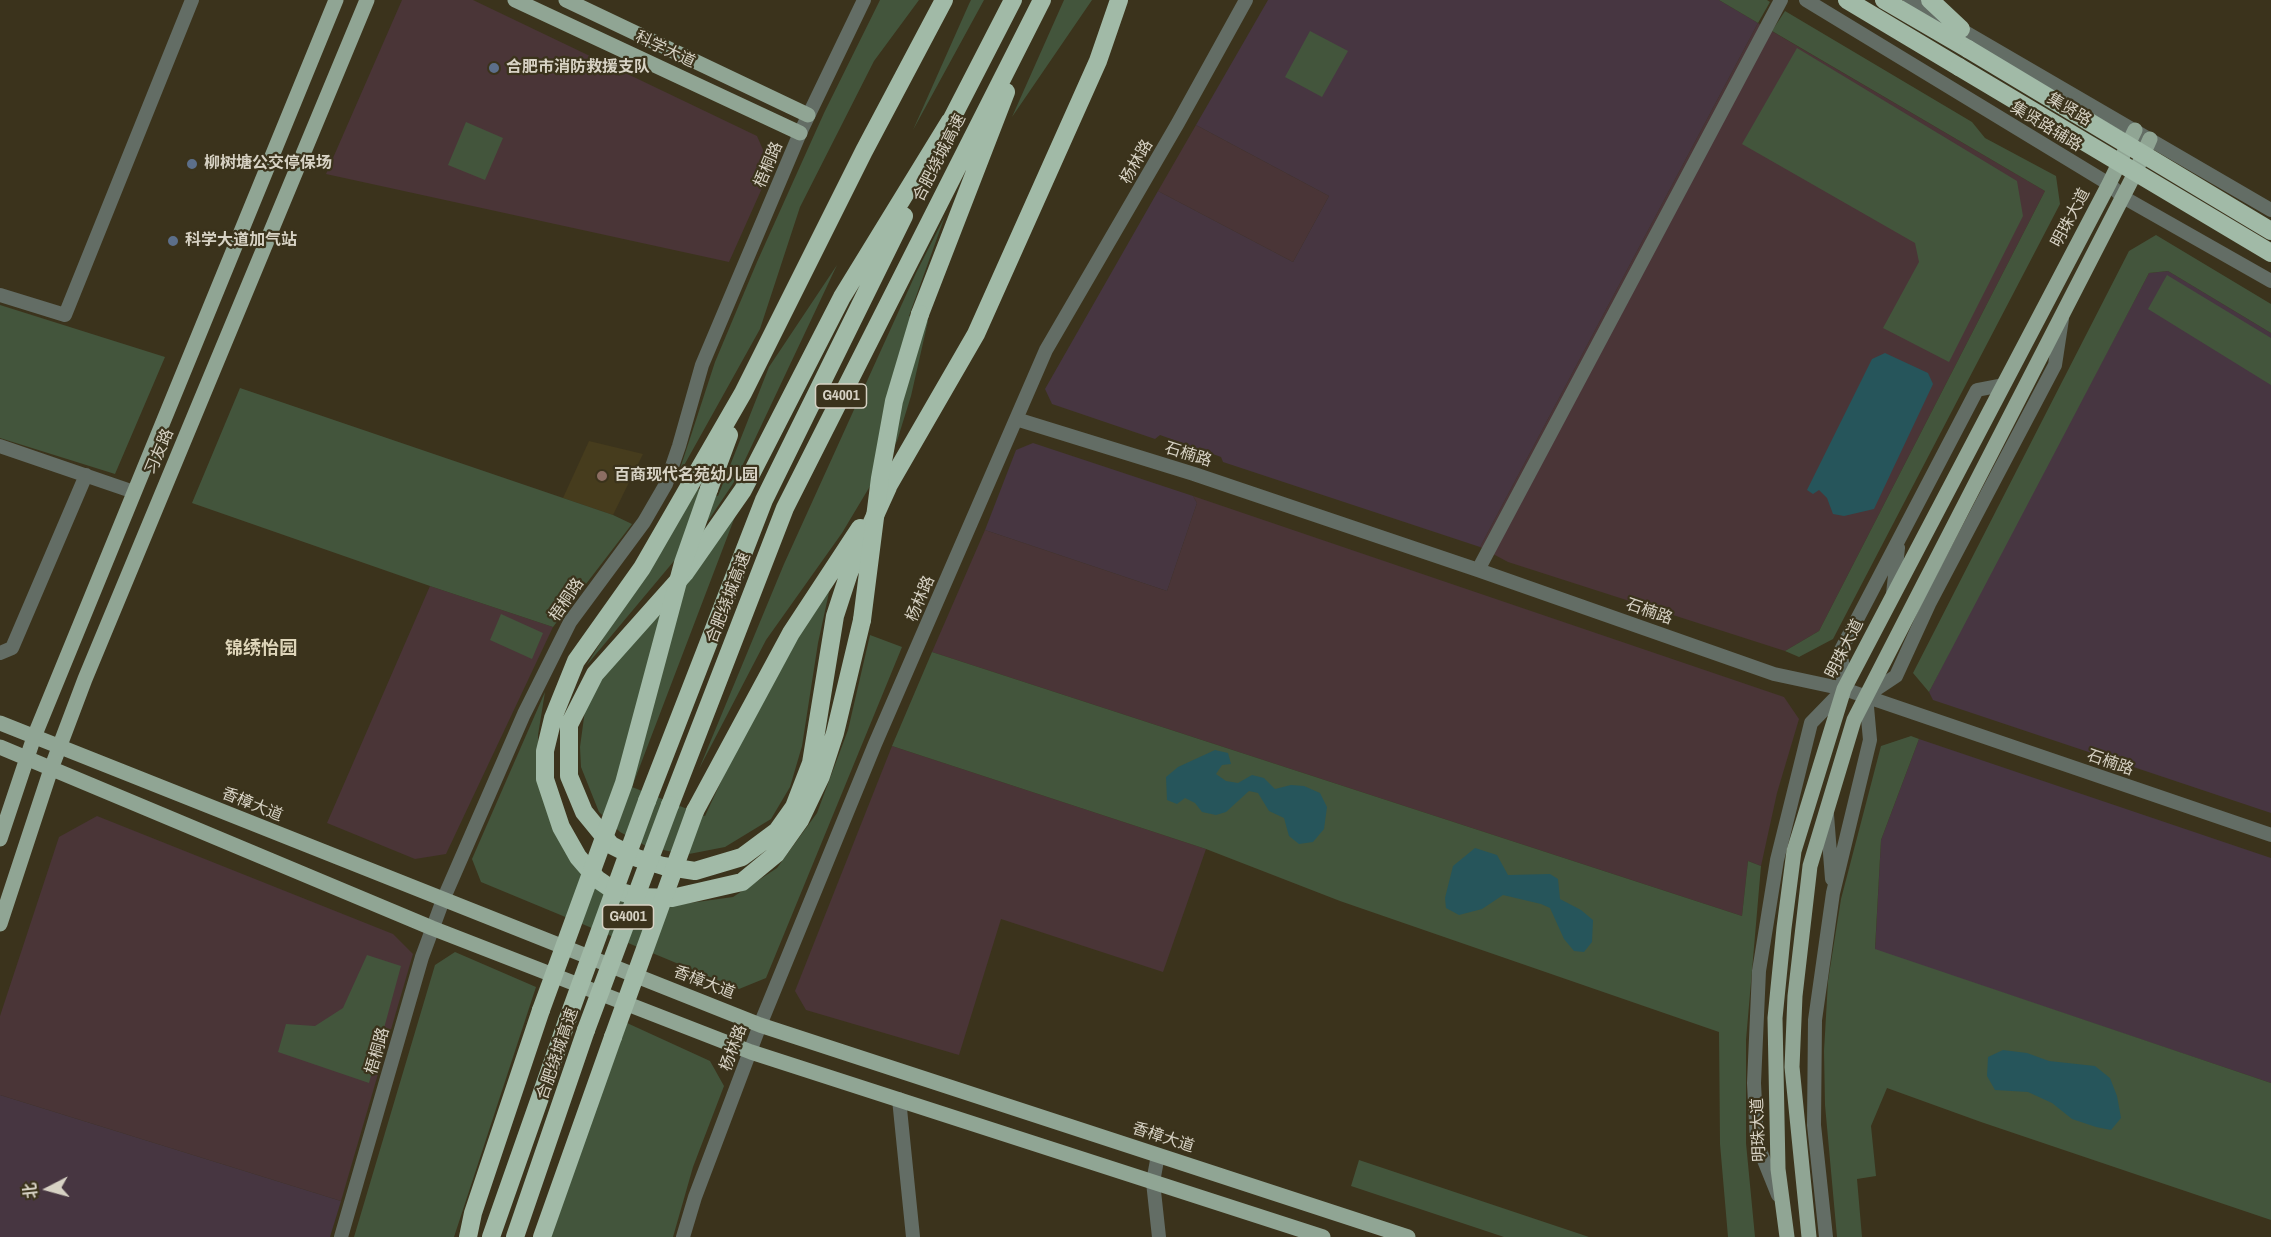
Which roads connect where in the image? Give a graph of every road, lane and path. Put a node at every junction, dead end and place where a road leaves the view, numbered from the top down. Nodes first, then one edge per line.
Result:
1 (192, 0) edge
2 (336, 0) edge
3 (515, 0) edge
4 (566, 0) edge
5 (864, 0) edge
6 (944, 0) edge
7 (957, 0) edge
8 (1013, 0) edge
9 (1042, 0) edge
10 (1119, 0) edge
11 (1128, 0) edge
12 (1246, 0) edge
13 (1781, 0) edge
14 (1806, 0) edge
15 (1847, 0) edge
16 (1884, 0) edge
17 (1910, 0) edge
18 (1930, 0) edge
19 (367, 1) edge
20 (1961, 29) junction
21 (1108, 30) junction
22 (915, 56) junction
23 (808, 115) junction
24 (950, 122) junction
25 (2135, 130) junction
26 (800, 133) junction
27 (2150, 139) junction
28 (2109, 184) junction
29 (2123, 197) junction
30 (2271, 210) edge
31 (2271, 231) edge
32 (2271, 253) edge
33 (2271, 281) edge
34 (0, 295) edge
35 (2063, 314) junction
36 (2003, 385) junction
37 (1977, 390) junction
38 (743, 393) junction
39 (1989, 412) junction
40 (1016, 420) junction
41 (0, 446) edge
42 (86, 475) junction
43 (888, 487) junction
44 (134, 492) junction
45 (1899, 539) junction
46 (1949, 565) junction
47 (1478, 570) junction
48 (1893, 596) junction
49 (1913, 605) junction
50 (0, 653) edge
51 (1844, 689) junction
52 (1866, 696) junction
53 (0, 723) edge
54 (34, 737) junction
55 (0, 747) edge
56 (58, 747) junction
57 (26, 759) junction
58 (51, 769) junction
59 (1816, 782) junction
60 (1827, 811) junction
61 (2271, 835) edge
62 (0, 839) edge
63 (1780, 848) junction
64 (1833, 893) junction
65 (443, 900) junction
66 (0, 924) edge
67 (432, 928) junction
68 (760, 1025) junction
69 (751, 1052) junction
70 (899, 1099) junction
71 (1158, 1155) junction
72 (1153, 1182) junction
73 (1783, 1206) junction
74 (341, 1237) edge
75 (468, 1237) edge
76 (491, 1237) edge
77 (515, 1237) edge
78 (542, 1237) edge
79 (683, 1237) edge
80 (913, 1237) edge
81 (1159, 1237) edge
82 (1323, 1237) edge
83 (1408, 1237) edge
84 (1787, 1237) edge
85 (1809, 1237) edge
86 (1826, 1237) edge

1 - 34 street
2 - 44 main road, 习友路
3 - 26 main road, 科学大道
4 - 23 main road, 科学大道
5 - 23 street, 梧桐路
6 - 22 highway
7 - 22 highway
8 - 24 highway, 合肥绕城高速 / G4001
9 - 38 highway, bridge
9 - 77 highway, 合肥绕城高速 / G4001, bridge
10 - 21 highway
11 - 21 highway
12 - 40 street, 杨林路
13 - 47 street
14 - 28 street, 集贤路辅路
15 - 32 highway, 集贤路, bridge
16 - 31 highway, 集贤路, bridge
17 - 20 street
18 - 20 highway
19 - 56 main road, 习友路
20 - 25 street
21 - 43 highway
22 - 38 highway
23 - 26 street, 梧桐路
24 - 43 highway
24 - 76 highway, 合肥绕城高速 / G4001, bridge
25 - 27 street
25 - 28 main road, 明珠大道
26 - 65 street, 梧桐路
27 - 29 main road
27 - 30 street
28 - 29 street, 集贤路辅路
28 - 36 main road, 明珠大道
29 - 33 street, 集贤路辅路
29 - 35 main road
35 - 46 street
35 - 49 main road
36 - 37 street
36 - 39 main road, 明珠大道
37 - 39 street
37 - 45 street
38 - 75 highway, bridge
39 - 48 main road, 明珠大道
40 - 47 street, 石楠路
40 - 68 street, 杨林路
41 - 42 street
42 - 44 street
42 - 50 street
43 - 78 highway, bridge
44 - 54 main road, 习友路
45 - 48 street
45 - 51 street
46 - 49 street
46 - 52 street
47 - 51 street, 石楠路
48 - 51 main road, 明珠大道
49 - 52 main road
51 - 52 street, 石楠路
51 - 59 main road, 明珠大道
51 - 63 street
52 - 60 main road
52 - 61 street, 石楠路
52 - 64 street
53 - 54 main road, 香樟大道
54 - 56 main road, 香樟大道
54 - 57 main road, 习友路
55 - 57 main road
56 - 58 main road, 习友路
56 - 65 main road, 香樟大道
57 - 58 main road
57 - 62 main road, 习友路
58 - 66 main road, 习友路
58 - 67 main road
59 - 63 street
59 - 73 main road, 明珠大道
60 - 64 street
60 - 85 main road
63 - 73 street
64 - 86 street
65 - 67 street, 梧桐路
65 - 68 main road, 香樟大道
67 - 69 main road
67 - 74 street, 梧桐路
68 - 69 street, 杨林路
68 - 71 main road, 香樟大道
69 - 70 main road
69 - 79 street, 杨林路
70 - 72 main road
70 - 80 street
71 - 72 street
71 - 83 main road, 香樟大道
72 - 81 street
72 - 82 main road
73 - 84 main road, 明珠大道

